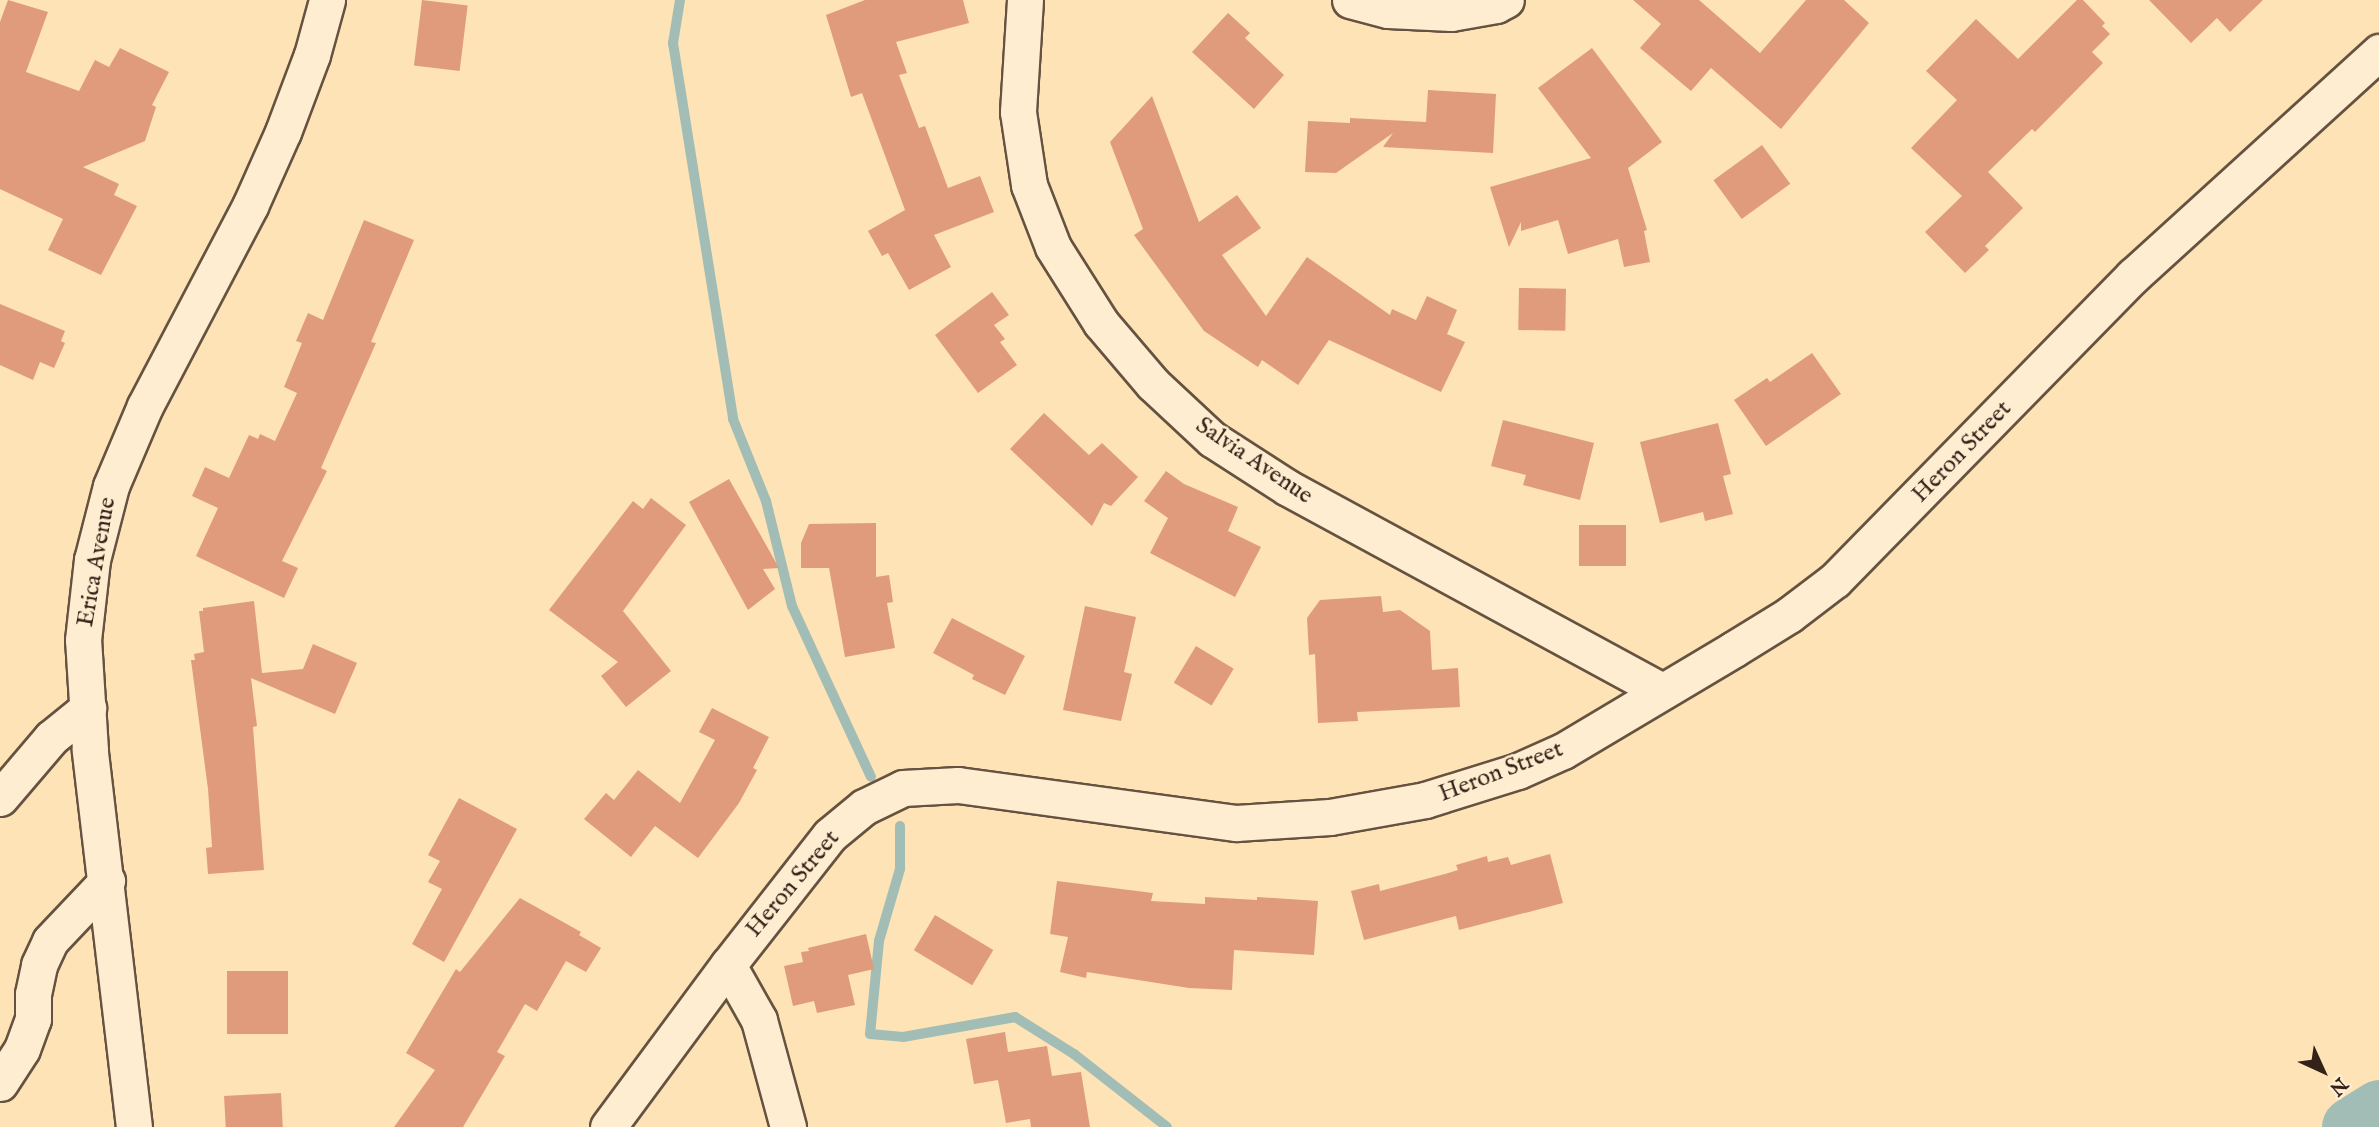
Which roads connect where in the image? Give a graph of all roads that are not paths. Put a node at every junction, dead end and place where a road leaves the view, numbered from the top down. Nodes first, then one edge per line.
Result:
1 (327, 0) edge
2 (1025, 0) edge
3 (1350, 0) edge
4 (1506, 0) edge
5 (2379, 52) edge
6 (1660, 690) junction
7 (88, 708) junction
8 (0, 798) edge
9 (107, 881) junction
10 (728, 965) junction
11 (0, 1083) edge
12 (134, 1127) edge
13 (608, 1127) edge
14 (788, 1127) edge

1 - 7 street, Erica Avenue
2 - 6 street, Salvia Avenue
3 - 4 street
5 - 6 street, Heron Street
6 - 10 street, Heron Street
7 - 8 street
7 - 9 street, Erica Avenue
9 - 11 street
9 - 12 street, Erica Avenue
10 - 13 street, Heron Street
10 - 14 street

